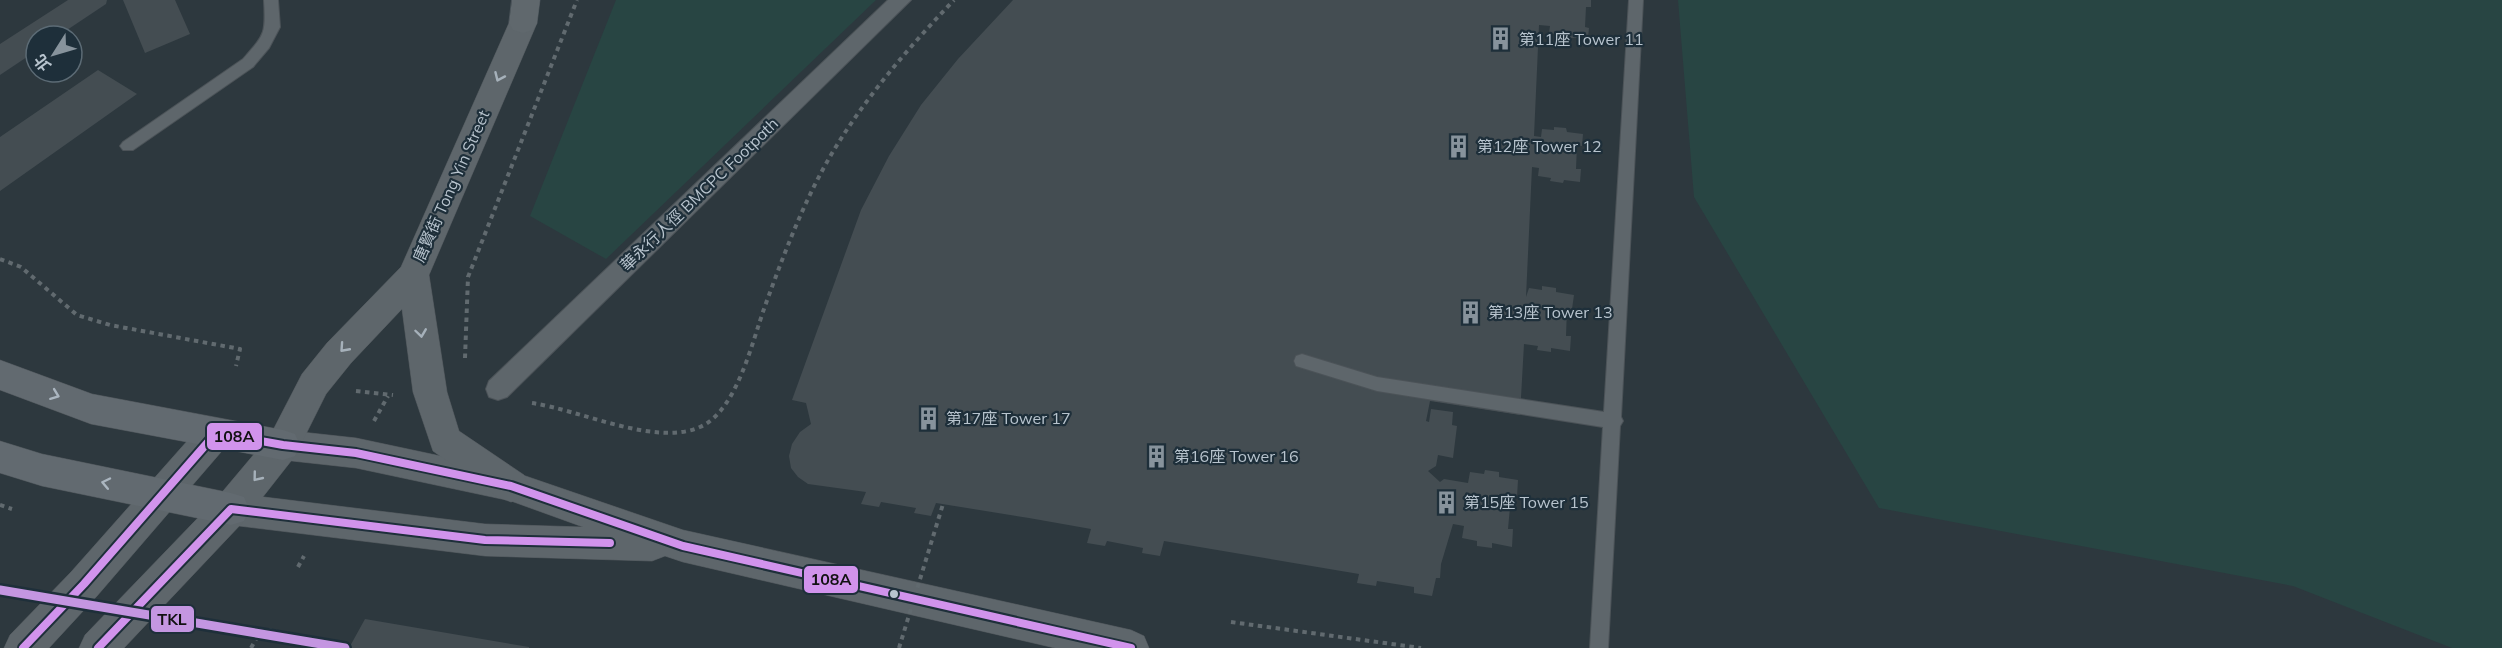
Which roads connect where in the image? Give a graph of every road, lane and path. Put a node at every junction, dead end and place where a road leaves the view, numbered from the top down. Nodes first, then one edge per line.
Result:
1 (271, 0) edge
2 (578, 0) edge
3 (901, 0) edge
4 (954, 0) edge
5 (1636, 0) edge
6 (528, 8) edge
7 (128, 146) dead end
8 (0, 260) edge
9 (413, 275) junction
10 (1302, 361) dead end
11 (236, 366) dead end
12 (0, 375) edge
13 (314, 384) junction
14 (498, 389) dead end
15 (430, 392) junction
16 (524, 405) dead end
17 (1614, 421) junction
18 (216, 433) junction
19 (283, 445) junction
20 (0, 457) edge
21 (511, 486) junction
22 (163, 495) junction
23 (943, 504) dead end
24 (0, 505) edge
25 (12, 509) dead end
26 (231, 509) junction
27 (683, 546) junction
28 (1231, 622) dead end
29 (347, 645) dead end
30 (23, 648) edge
31 (98, 648) edge
32 (251, 648) edge
33 (899, 648) edge
34 (1131, 648) edge
35 (1420, 648) edge
36 (1599, 648) edge

1 - 7 lane
2 - 15 path
3 - 14 street, 華永行人徑 BMCPC Footpath
4 - 16 path
5 - 17 lane
6 -> 9 street, 唐賢街 Tong Yin Street
8 - 11 path
9 -> 13 street, 唐賢街 Tong Yin Street
9 -> 15 street
10 - 17 lane
12 -> 18 main road
13 - 15 path
13 - 19 street, 唐賢街 Tong Yin Street
15 - 21 street
17 - 36 lane
18 - 19 main road
18 - 22 street
19 - 21 street
19 -> 26 street, 唐賢街 Tong Yin Street
22 -> 20 main road
21 - 27 street
22 - 26 main road
22 - 30 street
23 - 33 path, bridge
24 - 25 path
26 - 27 street
26 - 31 street, 唐賢街 Tong Yin Street
27 - 34 street
28 - 35 path
29 - 32 path

